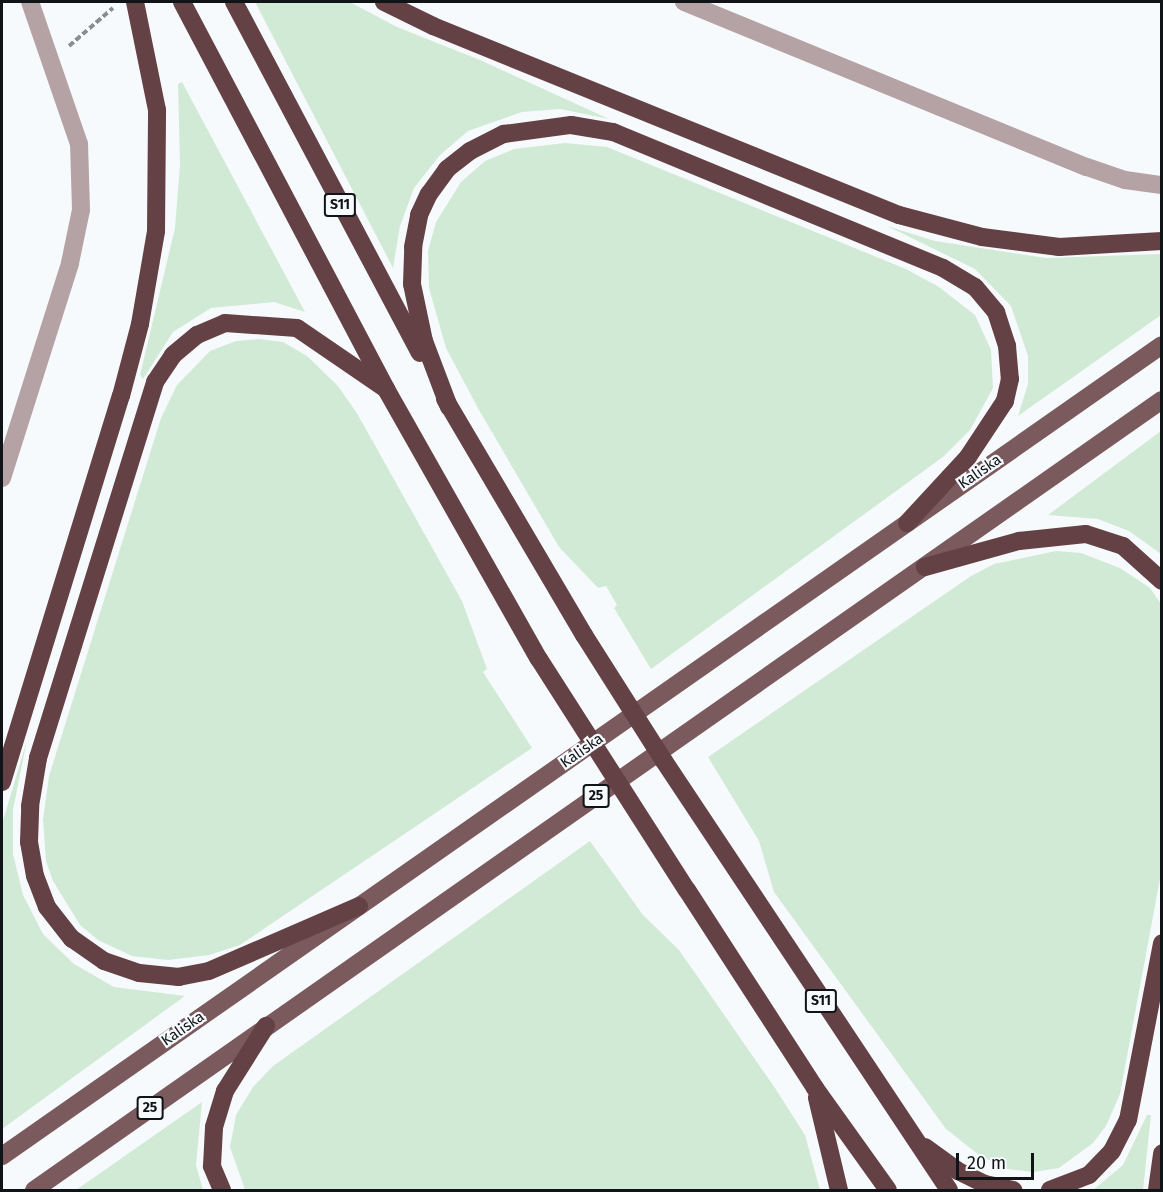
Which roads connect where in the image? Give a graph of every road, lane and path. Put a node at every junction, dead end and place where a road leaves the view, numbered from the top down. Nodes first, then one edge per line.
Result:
1 (30, 2) edge
2 (121, 2) edge
3 (135, 2) edge
4 (182, 2) edge
5 (234, 2) edge
6 (384, 2) edge
7 (684, 2) edge
8 (50, 61) junction
9 (1161, 185) edge
10 (1161, 241) edge
11 (1161, 345) edge
12 (386, 389) junction
13 (1161, 400) edge
14 (449, 407) junction
15 (2, 478) edge
16 (907, 523) junction
17 (925, 567) junction
18 (1161, 581) edge
19 (2, 782) edge
20 (359, 906) junction
21 (1161, 943) edge
22 (266, 1026) junction
23 (815, 1088) junction
24 (912, 1137) junction
25 (1161, 1153) edge
26 (2, 1156) edge
27 (34, 1191) edge
28 (222, 1191) edge
29 (839, 1191) edge
30 (888, 1191) edge
31 (949, 1191) edge
32 (1013, 1191) edge
33 (1050, 1191) edge
34 (1157, 1191) edge

1 - 8 lane
2 - 8 path
3 - 19 highway
4 - 12 highway
5 - 14 highway, S11
6 - 10 highway
7 - 9 lane
8 - 15 lane
11 - 16 main road, Kaliska
12 - 20 highway
12 - 23 highway, bridge
13 - 17 main road
14 - 16 highway
14 - 24 highway, S11, bridge
16 - 20 main road, Kaliska
17 - 18 highway
17 - 22 main road, 25
20 - 26 main road, Kaliska
21 - 33 highway
22 - 27 main road, 25
22 - 28 highway
23 - 29 highway
23 - 30 highway
24 - 31 highway, S11
24 - 32 highway
25 - 34 highway

